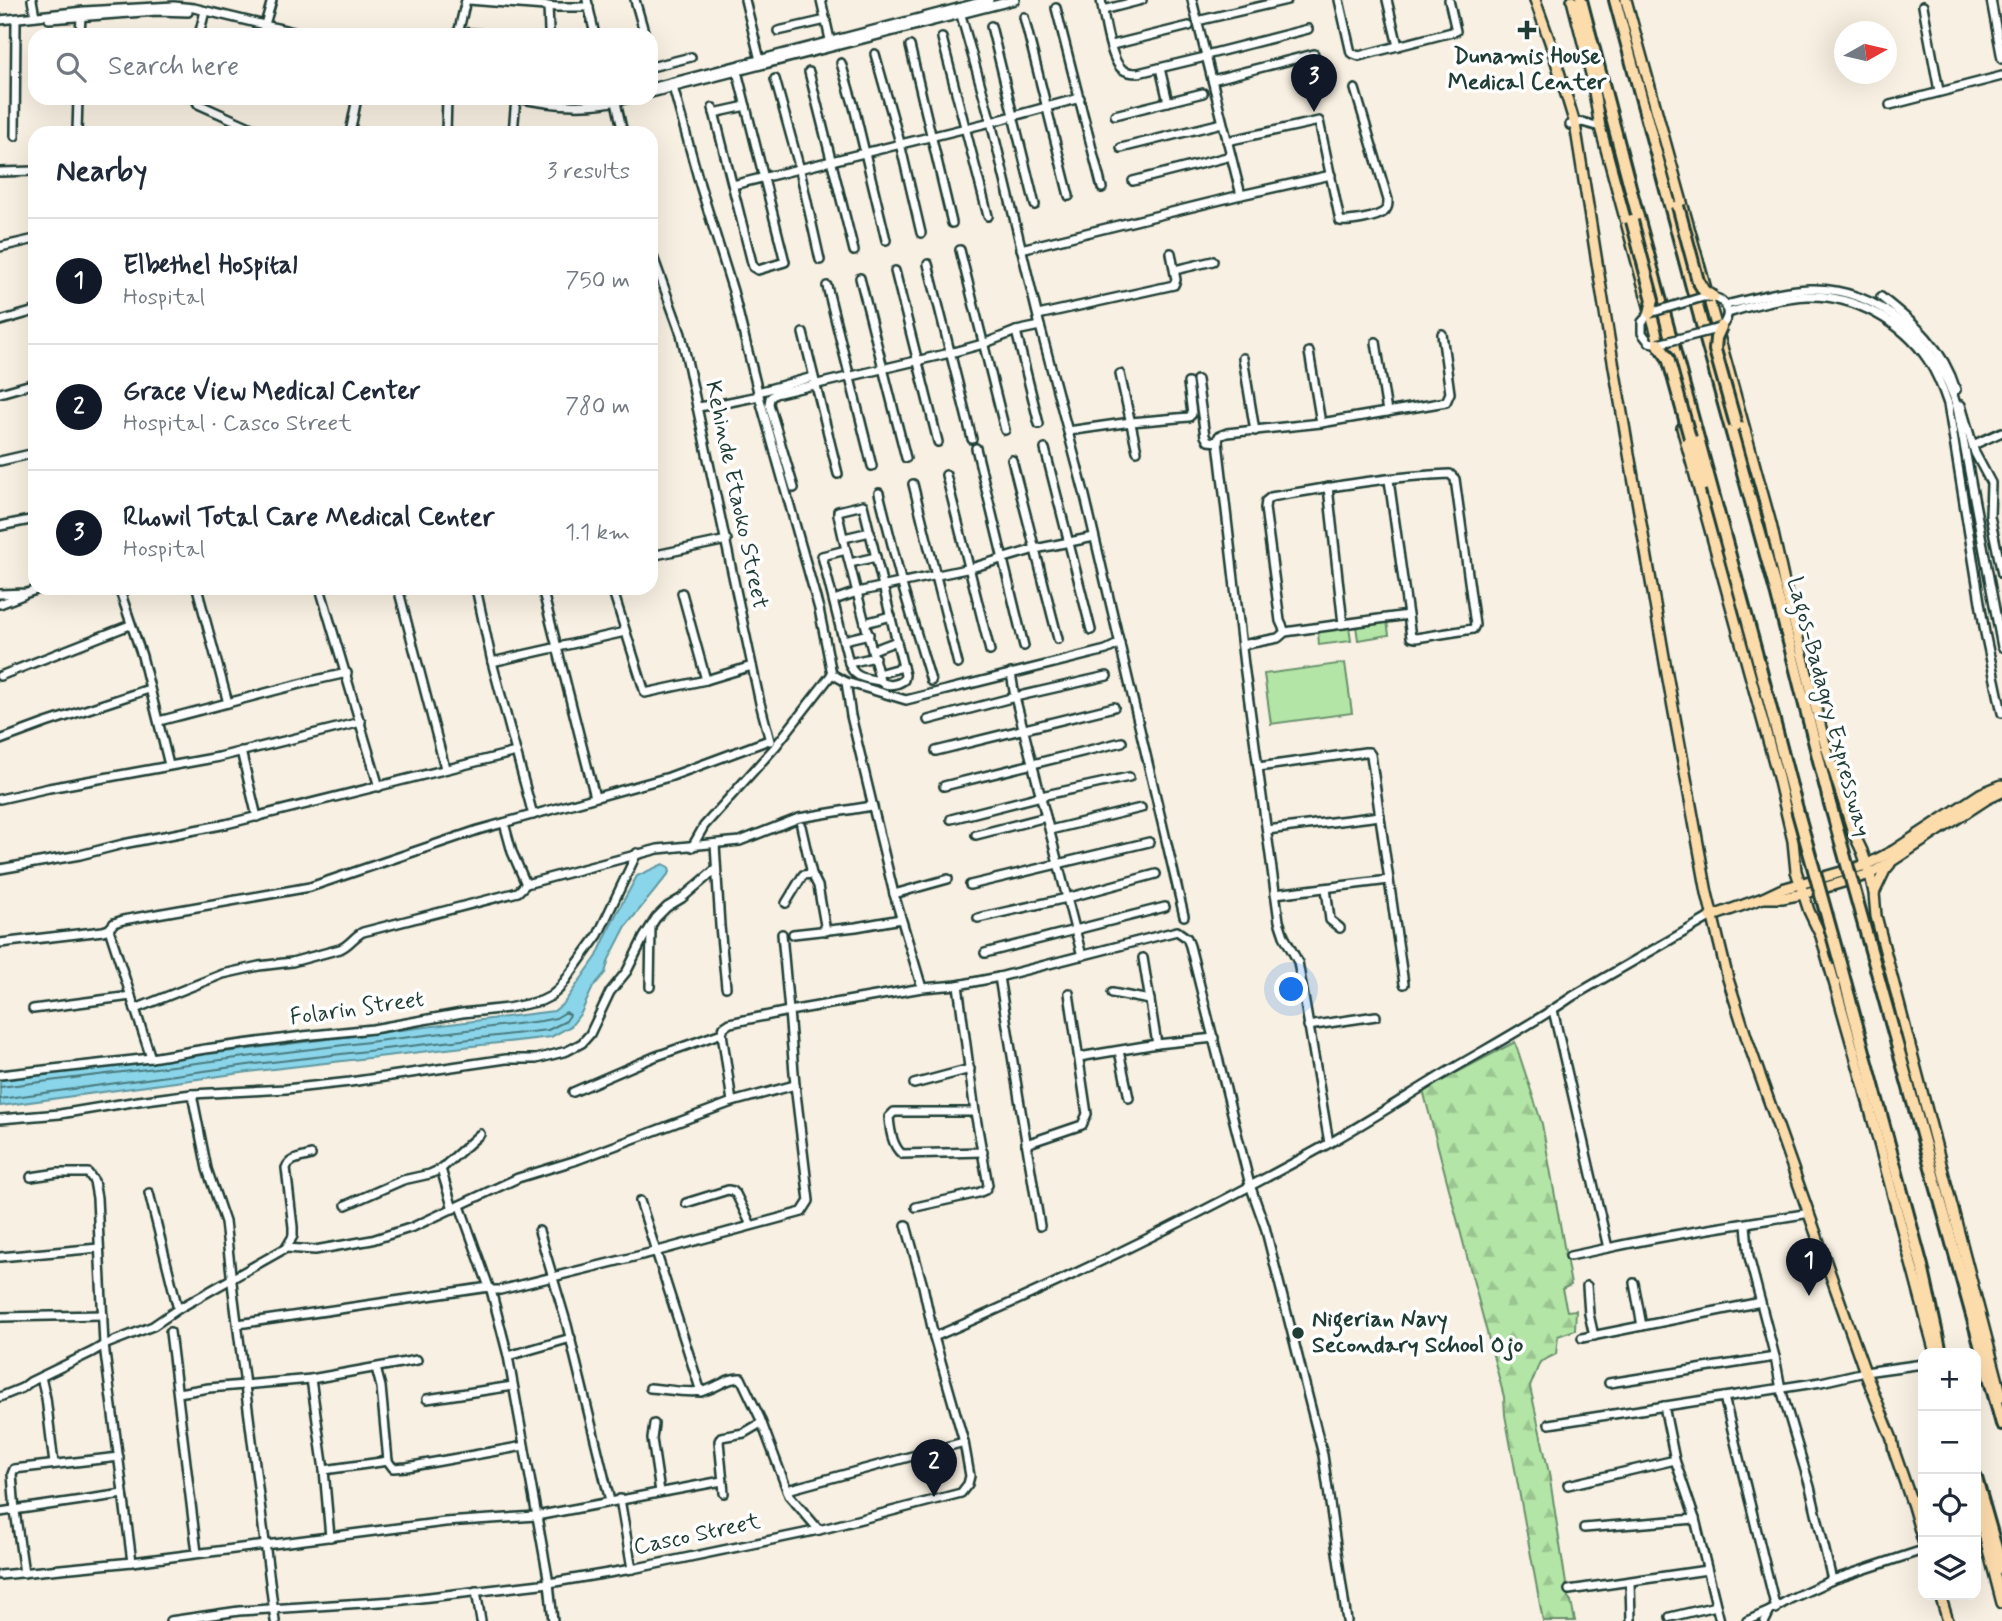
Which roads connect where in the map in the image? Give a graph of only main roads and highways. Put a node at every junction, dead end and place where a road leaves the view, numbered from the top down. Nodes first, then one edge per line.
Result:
1 (1533, 0) edge
2 (1572, 0) edge
3 (1581, 0) edge
4 (1626, 0) edge
5 (1616, 5) edge
6 (1589, 29) junction
7 (1713, 296) road end
8 (1650, 313) road end
9 (1721, 327) road end
10 (1658, 344) road end
11 (1740, 594) junction
12 (1777, 594) junction
13 (2002, 785) edge
14 (2002, 792) edge
15 (1862, 851) junction
16 (1890, 858) junction
17 (1795, 865) junction
18 (1868, 869) junction
19 (1800, 883) junction
20 (1874, 892) junction
21 (1782, 893) junction
22 (1803, 894) junction
23 (1808, 909) junction
24 (1711, 917) junction
25 (1934, 1348) edge
26 (1934, 1348) edge
27 (2002, 1397) edge
28 (2002, 1424) edge
29 (1981, 1496) edge
30 (1981, 1522) edge
31 (1922, 1537) edge
32 (2002, 1569) edge
33 (1942, 1600) edge
34 (2002, 1603) edge
35 (1948, 1621) edge

1 - 24 main road
2 - 17 main road
3 - 6 highway
4 - 15 main road, Lagos-Badagry Expressway
5 - 7 highway, bridge
5 - 12 highway, Lagos-Badagry Expressway
6 - 8 highway, bridge
6 - 11 highway
9 - 12 highway, bridge
10 - 11 highway, bridge
11 - 25 highway, bridge
12 - 28 highway, Lagos-Badagry Expressway, bridge
13 - 16 main road
14 - 16 main road
15 - 16 main road
15 - 18 main road, Lagos-Badagry Expressway
16 - 18 main road
16 - 20 main road
17 - 19 main road
17 - 21 main road
18 - 19 main road
18 - 20 main road, Lagos-Badagry Expressway
18 - 22 main road
19 - 21 main road
19 - 22 main road
20 - 27 main road, Lagos-Badagry Expressway
21 - 22 main road
21 - 23 main road
21 - 24 main road
22 - 23 main road
23 - 26 main road
24 - 31 main road
29 - 32 highway
30 - 34 main road
33 - 35 main road

